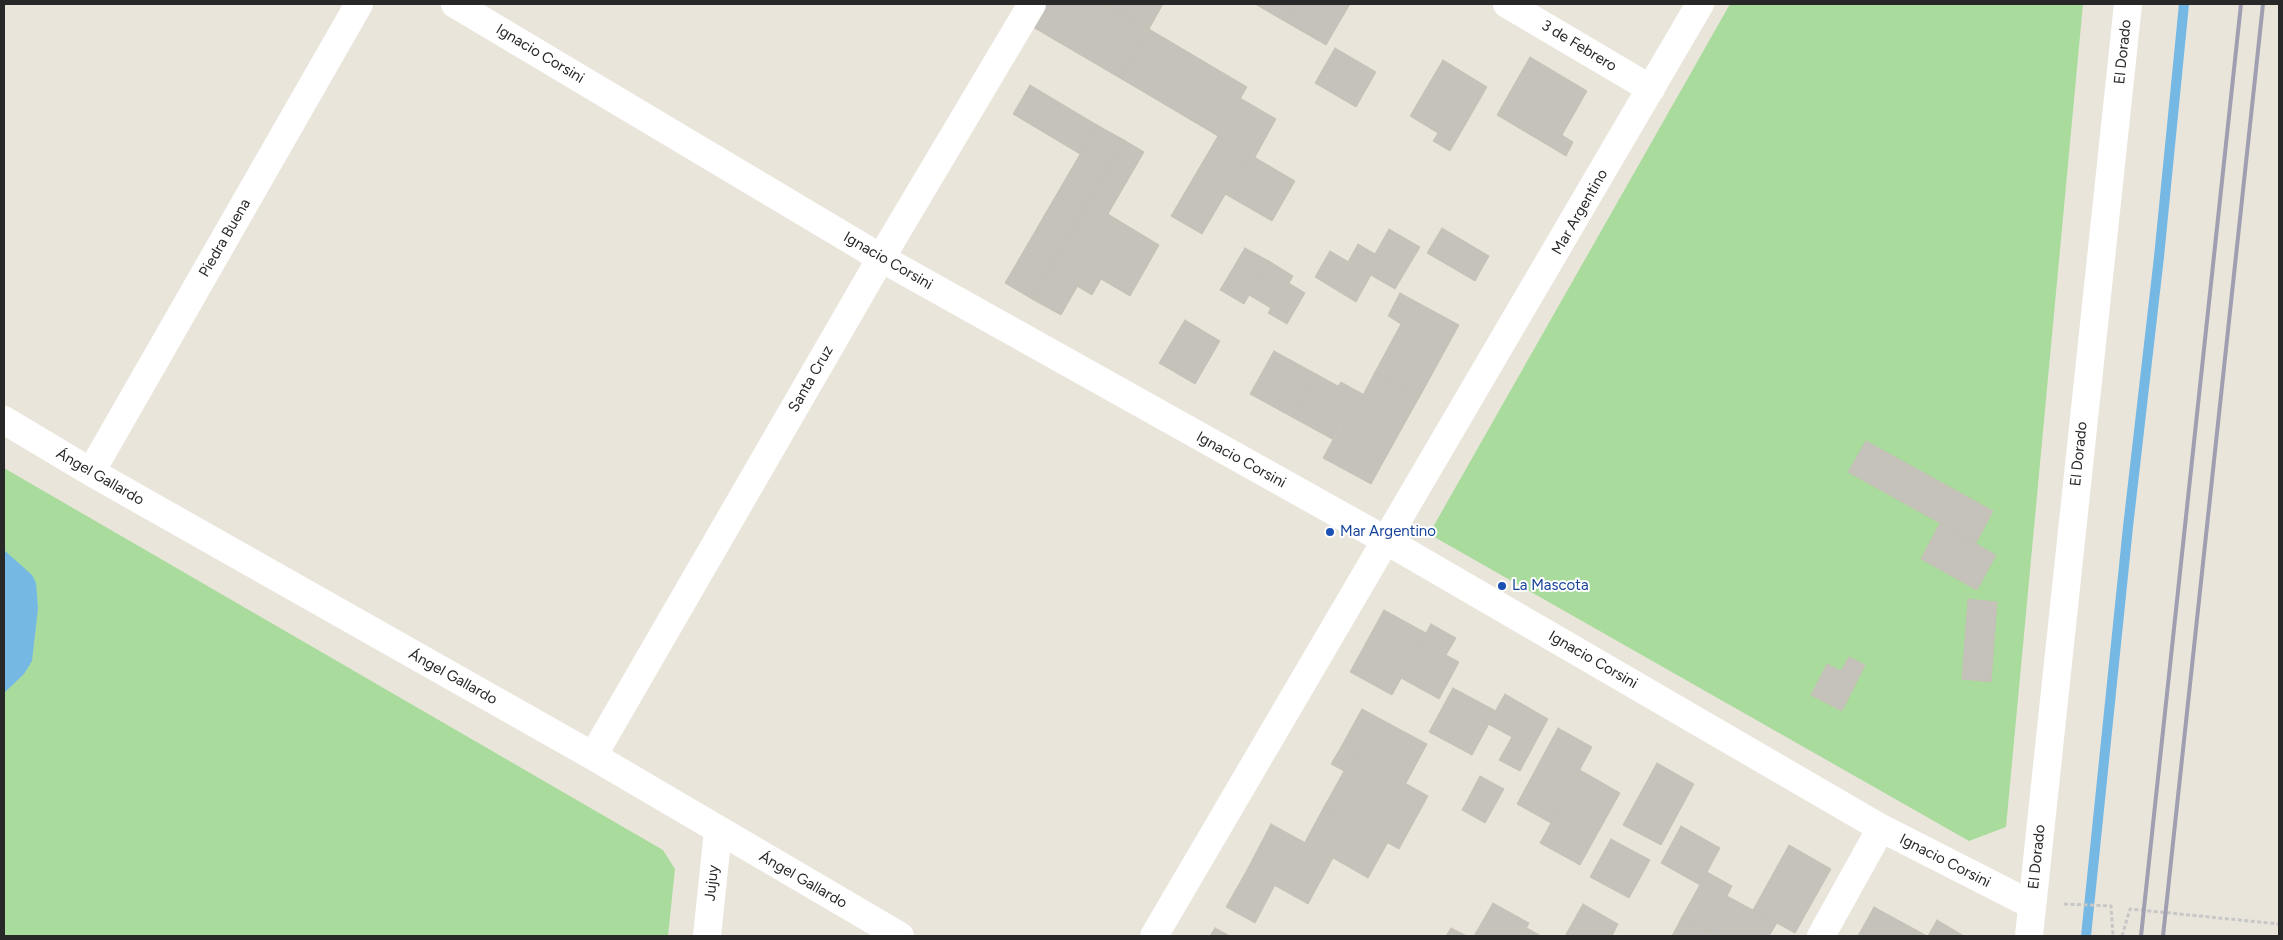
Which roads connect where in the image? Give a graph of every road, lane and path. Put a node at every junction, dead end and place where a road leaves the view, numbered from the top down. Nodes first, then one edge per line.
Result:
1 (359, 4) edge
2 (455, 4) edge
3 (1032, 4) edge
4 (1507, 4) edge
5 (1700, 4) edge
6 (2128, 4) edge
7 (1651, 89) junction
8 (881, 258) junction
9 (4, 420) edge
10 (91, 472) junction
11 (1388, 541) junction
12 (593, 756) junction
13 (1881, 828) junction
14 (718, 830) junction
15 (2071, 903) dead end
16 (2032, 905) junction
17 (2279, 924) edge
18 (707, 936) edge
19 (900, 936) edge
20 (1154, 936) edge
21 (1821, 936) edge
22 (2029, 936) edge
23 (2113, 936) edge
24 (2122, 936) edge

1 - 10 street, Piedra Buena
2 - 8 street, Ignacio Corsini
3 - 8 street, Santa Cruz
4 - 7 street, 3 de Febrero
5 - 7 street, Mar Argentino
6 - 16 street, El Dorado
7 - 11 street, Mar Argentino
8 - 11 street, Ignacio Corsini
8 - 12 street, Santa Cruz
9 - 10 street, Ángel Gallardo
10 - 12 street, Ángel Gallardo
11 - 13 street, Ignacio Corsini
11 - 20 street, Mar Argentino
12 - 14 street, Ángel Gallardo
13 - 16 street, Ignacio Corsini
13 - 21 street
14 - 18 street, Jujuy
14 - 19 street, Ángel Gallardo
15 - 23 path
16 - 22 street, El Dorado
17 - 24 path

